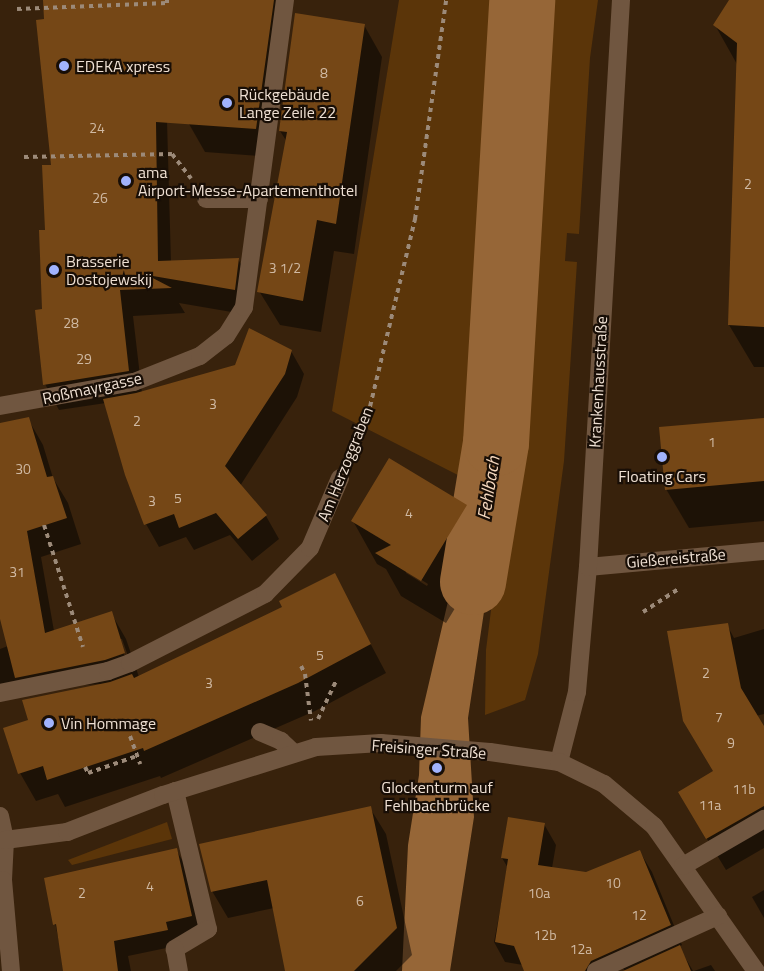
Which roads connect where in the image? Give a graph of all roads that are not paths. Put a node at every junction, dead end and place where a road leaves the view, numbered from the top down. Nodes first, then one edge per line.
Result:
1 (285, 0) edge
2 (621, 0) edge
3 (206, 199) road end
4 (258, 199) junction
5 (0, 406) edge
6 (340, 478) road end
7 (764, 551) edge
8 (588, 567) junction
9 (0, 693) edge
10 (260, 732) dead end
11 (294, 753) junction
12 (559, 762) junction
13 (175, 791) junction
14 (0, 816) edge
15 (764, 819) edge
16 (5, 840) junction
17 (683, 866) junction
18 (2, 880) edge
19 (718, 916) junction
20 (12, 971) edge
21 (179, 971) edge
22 (596, 971) edge
23 (756, 971) edge

1 - 4 street, Roßmayrgasse
2 - 8 street, Krankenhausstraße
3 - 4 street
4 - 5 street, Roßmayrgasse
6 - 9 street, Am Herzoggraben
7 - 8 street, Gießereistraße
8 - 12 street, Krankenhausstraße
10 - 11 street
11 - 12 street, Freisinger Straße
11 - 13 street, Freisinger Straße
12 - 17 street, Freisinger Straße
13 - 16 street, Freisinger Straße
13 - 21 street
14 - 16 street
15 - 17 street
16 - 18 street
17 - 19 street, Freisinger Straße
18 - 20 street
19 - 22 street
19 - 23 street, Freisinger Straße

